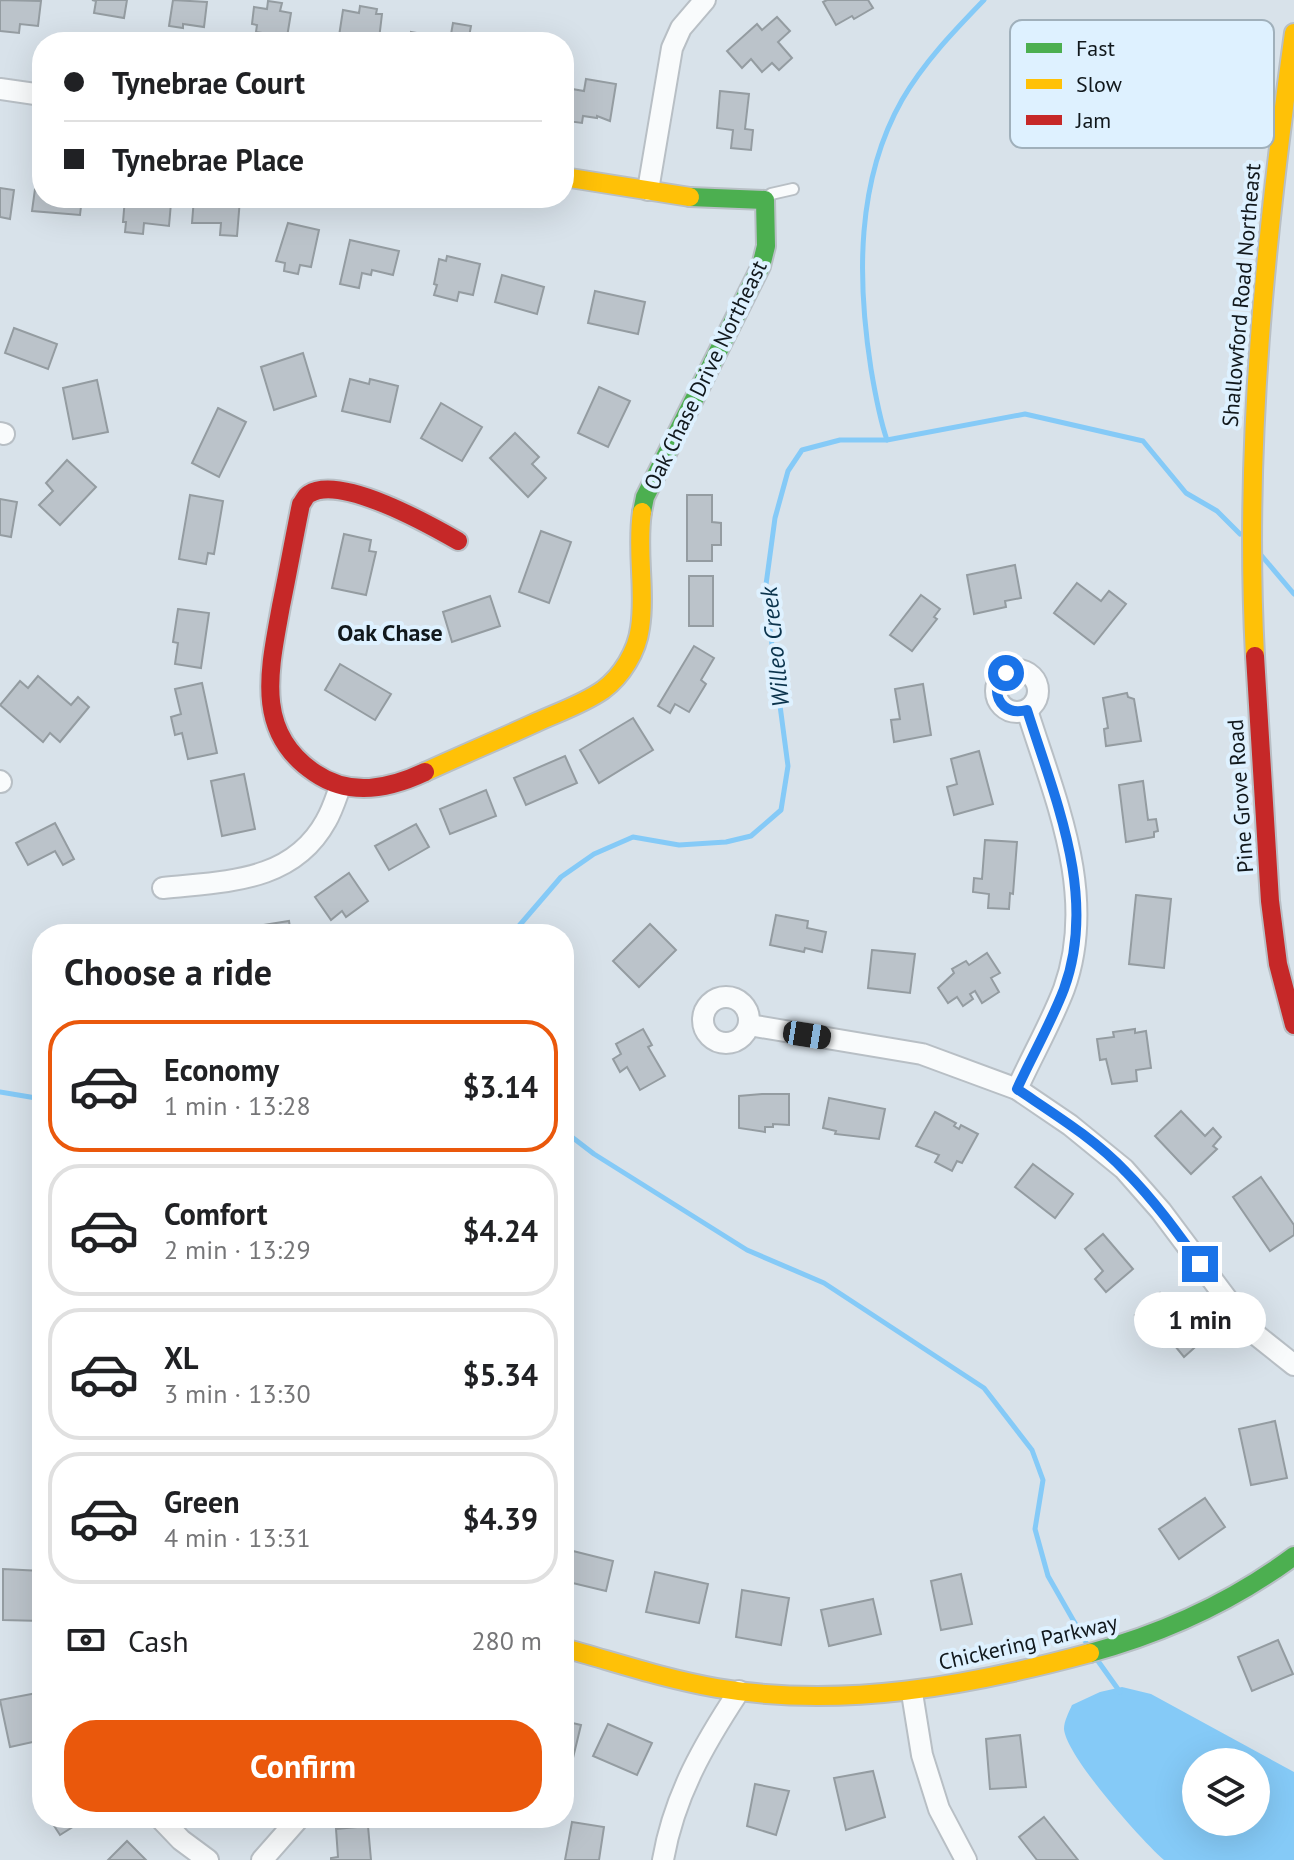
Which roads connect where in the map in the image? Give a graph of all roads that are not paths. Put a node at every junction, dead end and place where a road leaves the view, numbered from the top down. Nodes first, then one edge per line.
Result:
1 (705, 0) edge
2 (1294, 33) edge
3 (0, 89) edge
4 (32, 94) edge
5 (574, 179) edge
6 (793, 189) dead end
7 (648, 190) junction
8 (765, 200) junction
9 (458, 541) dead end
10 (1251, 561) joint
11 (1027, 710) dead end
12 (340, 787) junction
13 (163, 888) dead end
14 (749, 1025) dead end
15 (1294, 1025) edge
16 (1017, 1089) junction
17 (1294, 1365) edge
18 (1294, 1556) edge
19 (574, 1651) edge
20 (739, 1691) junction
21 (912, 1693) junction
22 (170, 1828) edge
23 (290, 1828) edge
24 (208, 1860) edge
25 (262, 1860) edge
26 (663, 1860) edge
27 (966, 1860) edge

1 - 7 street
2 - 10 street, Shallowford Road Northeast
3 - 4 street
5 - 7 street
6 - 8 lane
7 - 8 street
8 - 12 street, Oak Chase Drive Northeast
9 - 12 street, Oak Chase Drive Northeast
10 - 15 street, Pine Grove Road
11 - 16 street
12 - 13 street
14 - 16 street
16 - 17 street
18 - 21 street, Chickering Parkway
19 - 20 street, Chickering Parkway
20 - 21 street, Chickering Parkway
20 - 26 street
21 - 27 street
22 - 24 street
23 - 25 street

